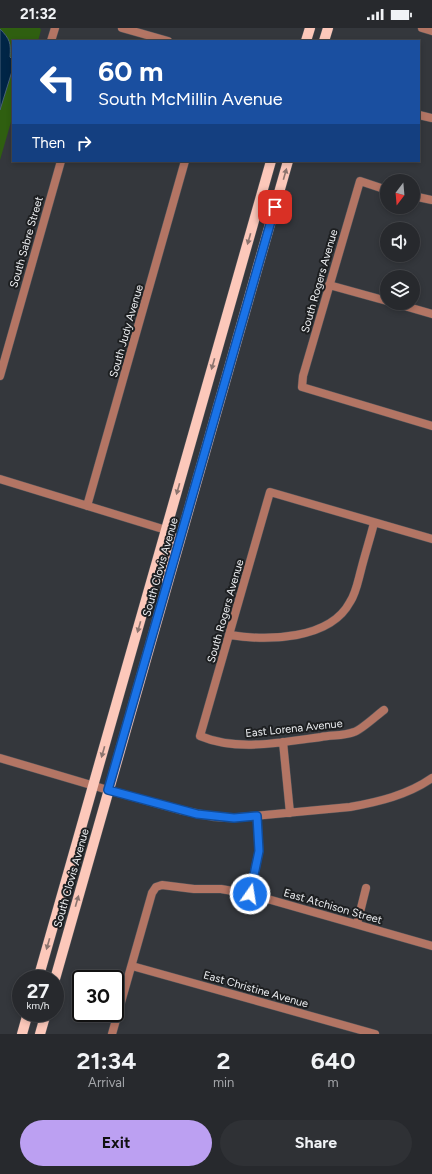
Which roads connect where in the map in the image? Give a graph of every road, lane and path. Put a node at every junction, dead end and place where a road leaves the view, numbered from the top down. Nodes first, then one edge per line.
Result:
1 (55, 28) edge
2 (122, 28) edge
3 (310, 28) edge
4 (328, 28) edge
5 (422, 28) edge
6 (432, 31) edge
7 (51, 40) edge
8 (164, 40) edge
9 (306, 40) edge
10 (324, 40) edge
11 (420, 115) edge
12 (432, 118) edge
13 (61, 162) edge
14 (185, 162) edge
15 (271, 162) edge
16 (288, 162) edge
17 (380, 188) edge
18 (420, 197) edge
19 (432, 200) edge
20 (329, 285) junction
21 (380, 299) edge
22 (418, 310) edge
23 (432, 314) edge
24 (0, 376) edge
25 (432, 426) edge
26 (0, 479) edge
27 (87, 506) junction
28 (374, 523) junction
29 (166, 530) junction
30 (432, 539) edge
31 (158, 618) junction
32 (230, 635) junction
33 (384, 710) dead end
34 (200, 736) joint
35 (283, 742) junction
36 (0, 758) edge
37 (431, 781) edge
38 (93, 786) junction
39 (108, 790) junction
40 (290, 813) junction
41 (257, 816) junction
42 (366, 888) dead end
43 (250, 894) junction
44 (356, 924) junction
45 (432, 946) edge
46 (132, 966) junction
47 (41, 970) edge
48 (58, 970) edge
49 (25, 1022) edge
50 (43, 1022) edge
51 (22, 1034) edge
52 (40, 1034) edge
53 (112, 1034) edge
54 (375, 1034) edge

1 - 7 street
2 - 8 street
3 - 9 main road
4 - 10 main road
5 - 6 street
11 - 12 street
13 - 24 street, South Sabre Street
14 - 27 street, South Judy Avenue
15 -> 29 main road, South Clovis Avenue
31 -> 16 main road, South Clovis Avenue
17 - 20 street, South Rogers Avenue
18 - 19 street
20 - 21 street
20 - 25 street, South Rogers Avenue
22 - 23 street
26 - 27 street
27 - 29 street
28 - 30 street
28 - 32 street
28 - 32 street, South Rogers Avenue
29 - 31 main road
29 -> 38 main road, South Clovis Avenue
31 - 39 main road, South Clovis Avenue
32 - 34 street, South Rogers Avenue
33 - 35 street, East Lorena Avenue
34 - 35 street, East Lorena Avenue
35 - 40 street
36 - 38 street
37 - 40 street
38 - 39 street
38 -> 47 main road, South Clovis Avenue
39 - 41 street
48 -> 39 main road, South Clovis Avenue
40 - 41 street
41 - 43 street
42 - 44 street
43 - 44 street, East Atchison Street
43 - 46 street, East Atchison Street
44 - 45 street, East Atchison Street
46 - 53 street
46 - 54 street, East Christine Avenue
49 - 51 main road
50 - 52 main road

